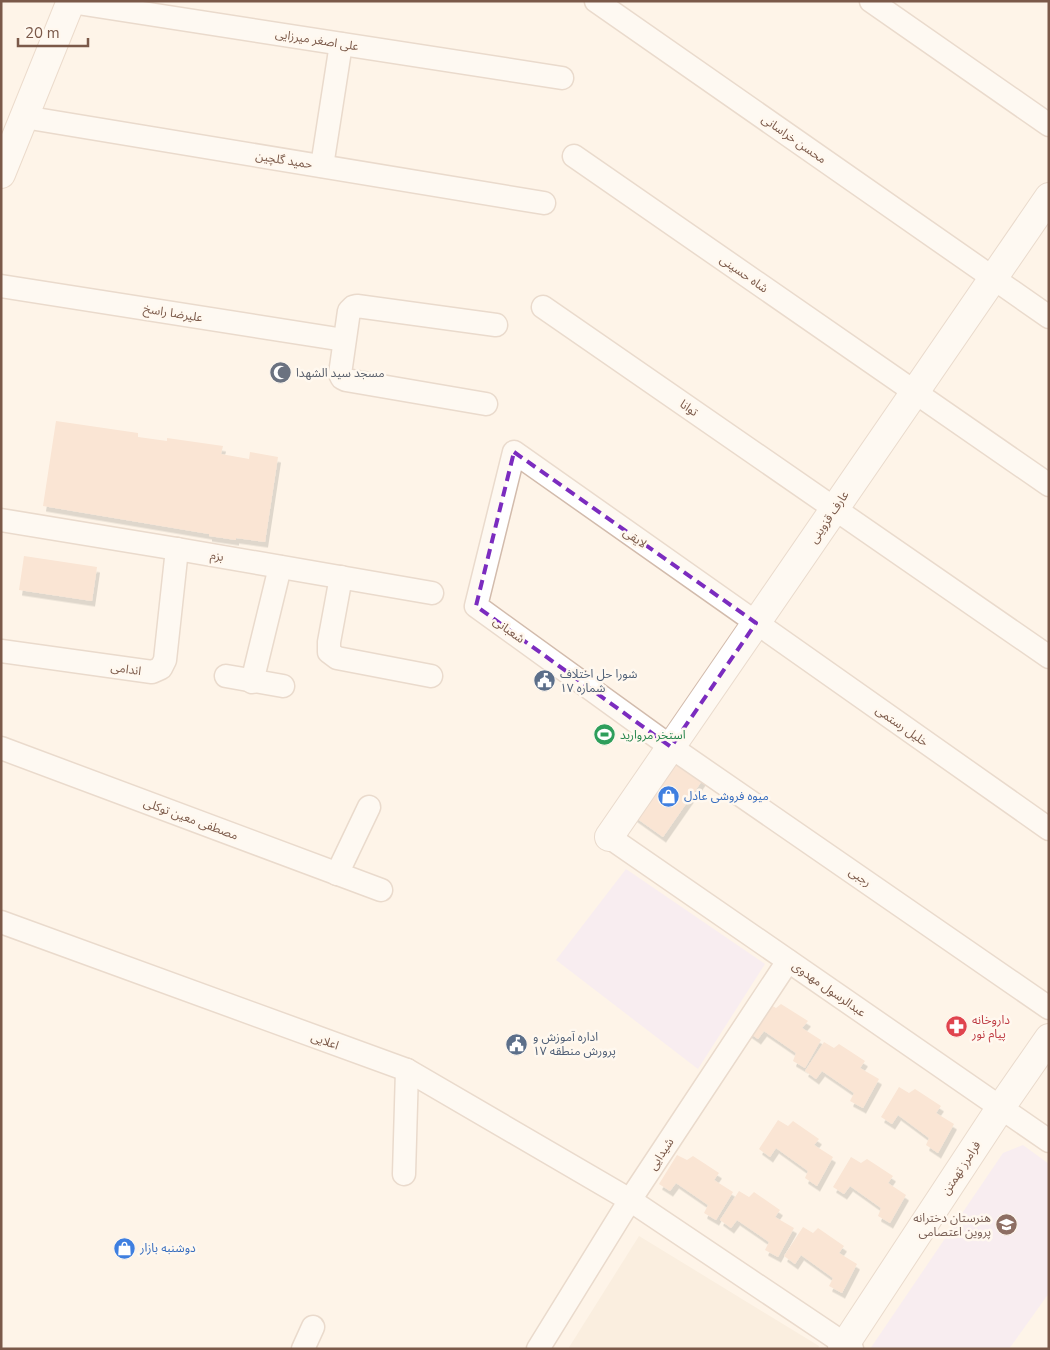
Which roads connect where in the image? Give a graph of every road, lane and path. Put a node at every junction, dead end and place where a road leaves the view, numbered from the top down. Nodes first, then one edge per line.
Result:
1 (71, 1) edge
2 (596, 1) edge
3 (871, 1) edge
4 (341, 44) junction
5 (562, 78) dead end
6 (24, 117) junction
7 (1049, 125) edge
8 (574, 156) dead end
9 (322, 166) junction
10 (1, 174) edge
11 (1049, 196) edge
12 (544, 203) dead end
13 (993, 278) junction
14 (1, 286) edge
15 (543, 307) dead end
16 (1049, 317) edge
17 (496, 325) dead end
18 (344, 340) junction
19 (914, 392) junction
20 (486, 404) dead end
21 (514, 452) joint
22 (1049, 485) edge
23 (835, 508) junction
24 (1, 520) edge
25 (177, 549) junction
26 (280, 567) junction
27 (341, 578) junction
28 (432, 593) dead end
29 (756, 623) junction
30 (1, 651) edge
31 (1049, 657) edge
32 (226, 676) dead end
33 (431, 676) dead end
34 (252, 682) junction
35 (283, 686) dead end
36 (670, 747) junction
37 (1, 748) edge
38 (369, 807) dead end
39 (1049, 829) edge
40 (609, 837) joint
41 (337, 874) junction
42 (381, 890) dead end
43 (1, 922) edge
44 (788, 961) junction
45 (1049, 1008) edge
46 (1049, 1038) edge
47 (407, 1070) junction
48 (1001, 1108) junction
49 (1049, 1141) edge
50 (404, 1174) dead end
51 (630, 1200) junction
52 (312, 1327) dead end
53 (847, 1347) edge
54 (303, 1349) edge
55 (538, 1349) edge

1 - 4 street, علی اصغر میرزایی
1 - 6 street
2 - 13 street, محسن خراسانی
3 - 7 street
4 - 5 street, علی اصغر میرزایی
4 - 9 street
6 - 9 street, حمید گلچین
6 - 10 street
8 - 19 street, شاه حسینی
9 - 12 street, حمید گلچین
11 - 13 street, عارف قزوینی
13 - 16 street, محسن خراسانی
13 - 19 street, عارف قزوینی
14 - 18 street, علیرضا راسخ
15 - 23 street, توانا
17 - 18 street
18 - 20 street
19 - 22 street, شاه حسینی
19 - 23 street, عارف قزوینی
21 - 29 street, لایقی
21 - 36 street, شعبانی
23 - 29 street, عارف قزوینی
23 - 31 street, توانا
24 - 25 street, بزم
25 - 26 street, بزم
25 - 30 street, اندامی
26 - 27 street, بزم
26 - 34 street
27 - 28 street, بزم
27 - 33 street
29 - 36 street, عارف قزوینی
29 - 39 street, خلیل رستمی
32 - 34 street
34 - 35 street
36 - 40 street, عارف قزوینی
36 - 45 street, رجبی
37 - 41 street, مصطفی معین توکلی
38 - 41 street
40 - 44 street, عبدالرسول مهدوی
41 - 42 street, مصطفی معین توکلی
43 - 47 street, اعلایی
44 - 48 street, عبدالرسول مهدوی
44 - 51 street, شیدایی
46 - 48 street, فرامرز تهمتن
47 - 50 street
47 - 51 street, اعلایی
48 - 49 street, عبدالرسول مهدوی
48 - 53 street, فرامرز تهمتن
51 - 53 street, اعلایی
51 - 55 street, شیدایی
52 - 54 street

